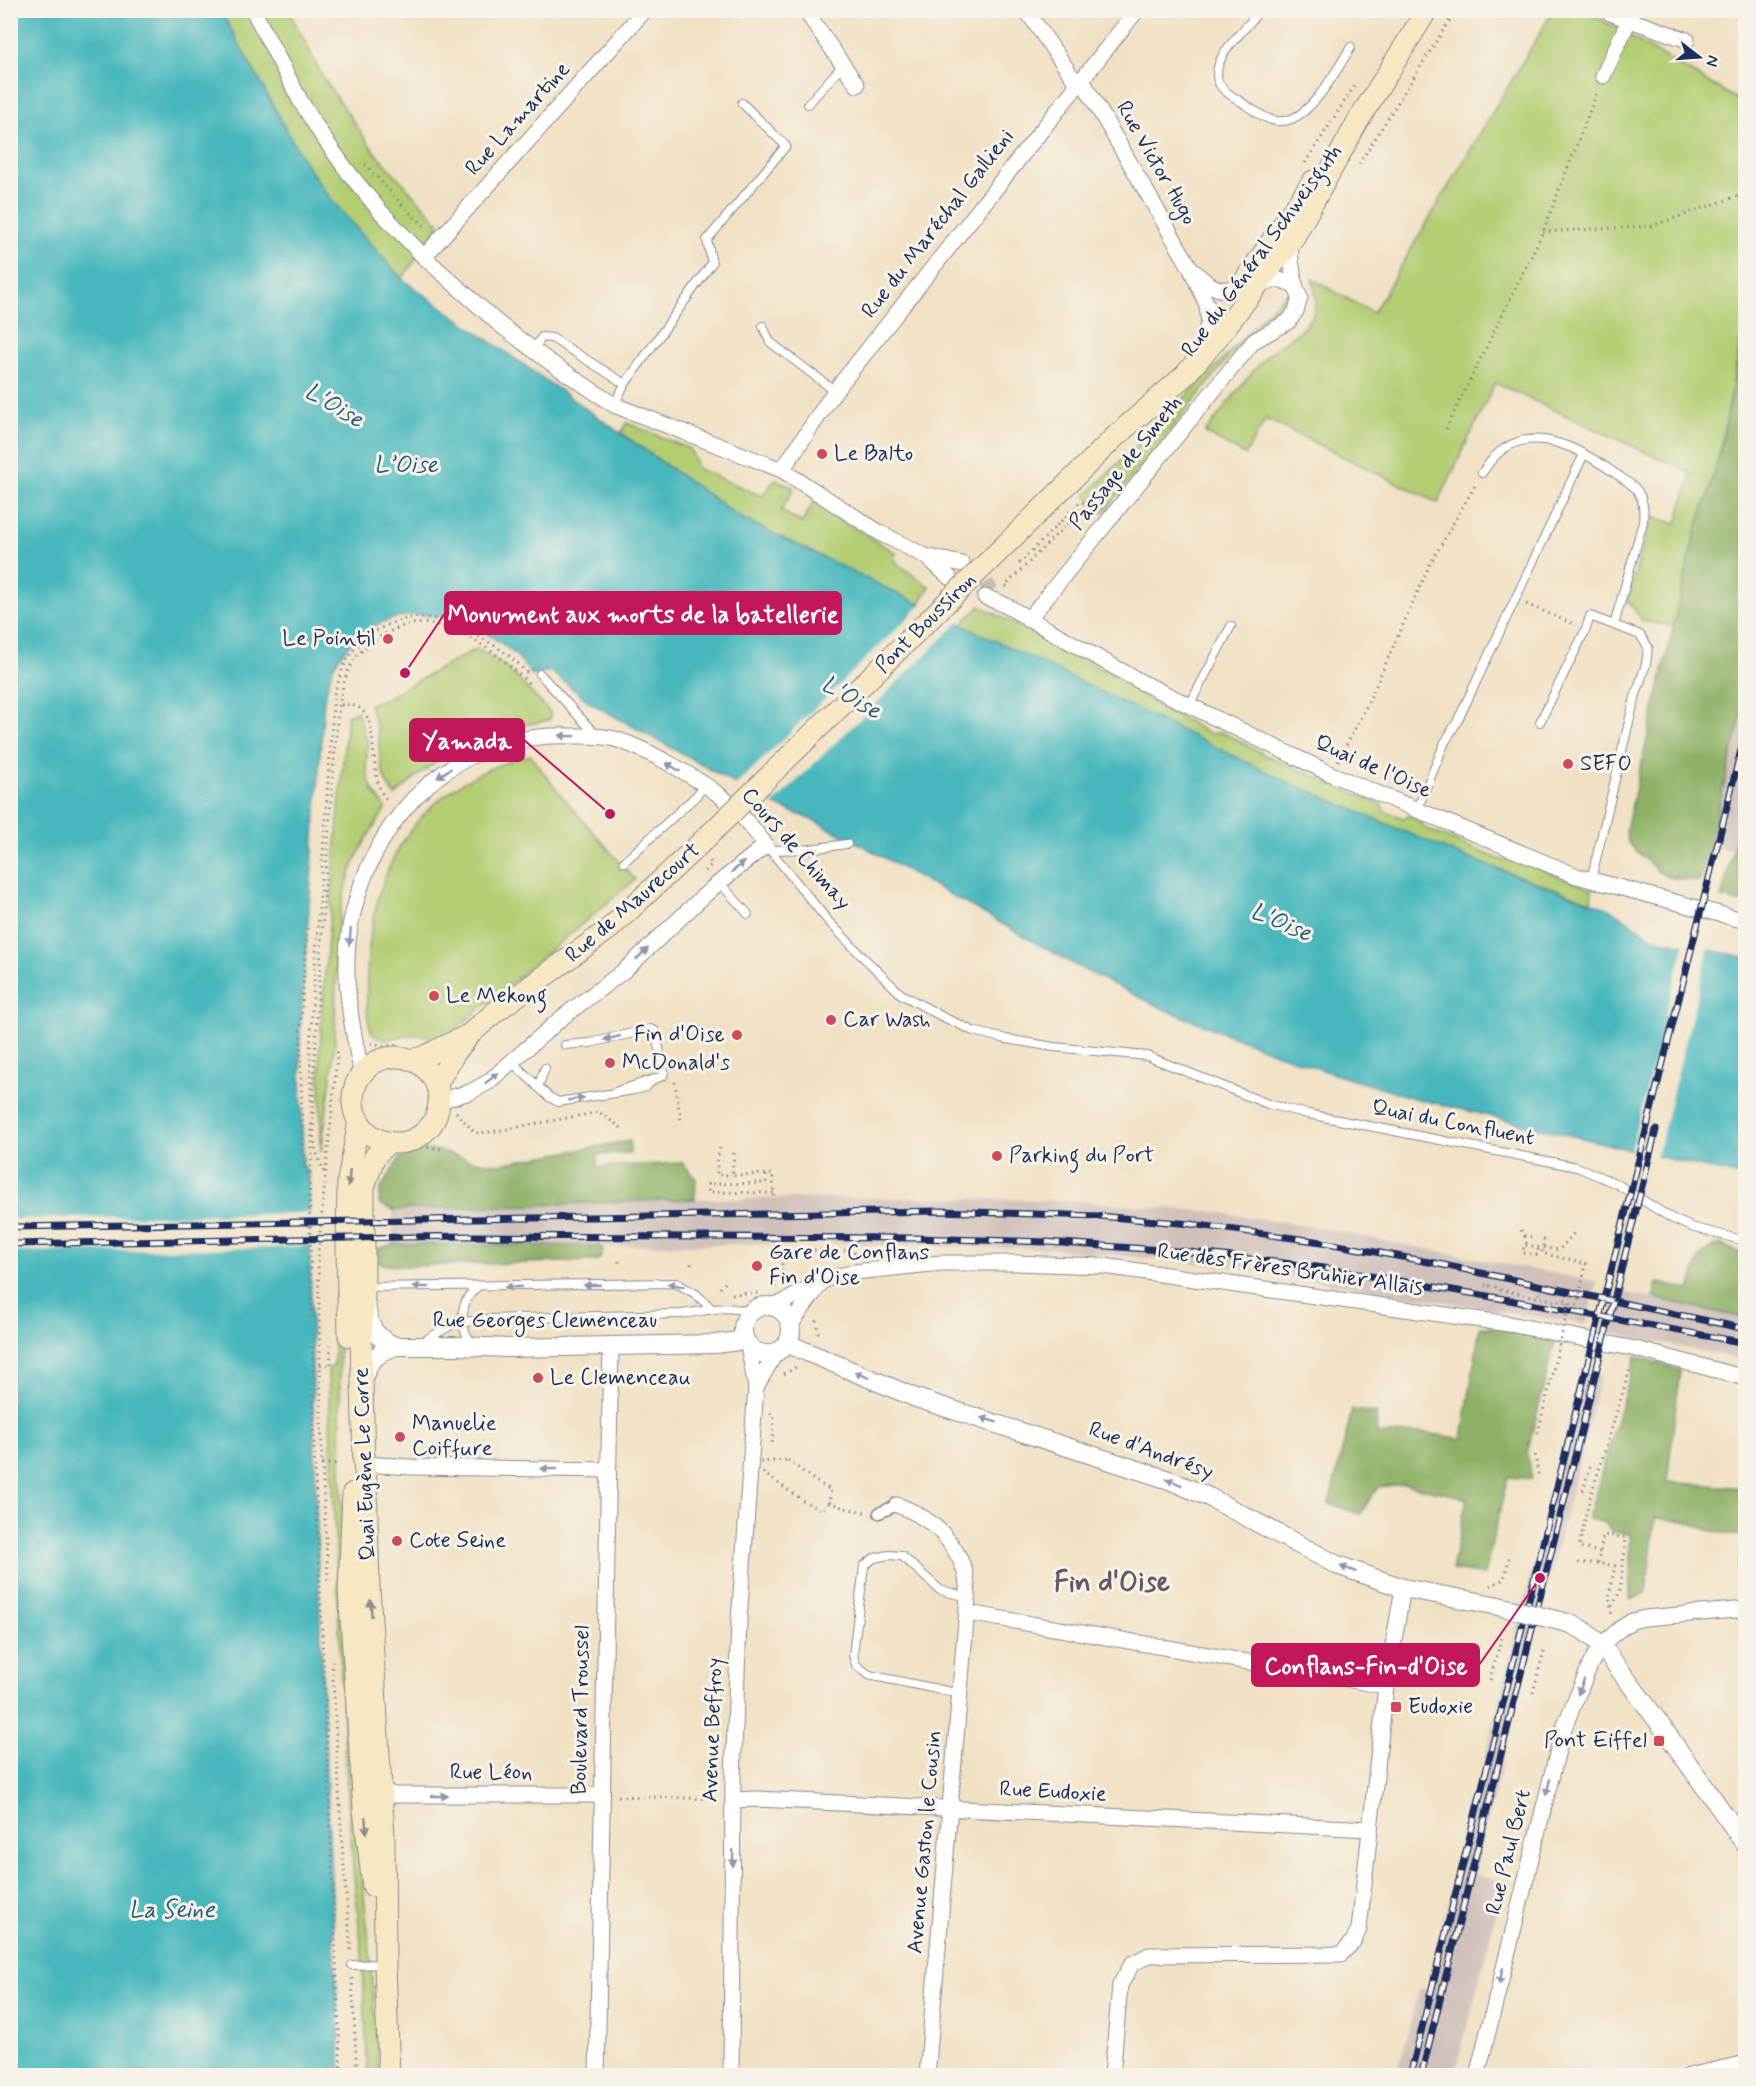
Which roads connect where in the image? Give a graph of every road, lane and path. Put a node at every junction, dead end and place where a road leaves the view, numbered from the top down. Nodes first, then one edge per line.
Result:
1 (253, 10) edge
2 (645, 10) edge
3 (805, 10) edge
4 (1026, 10) edge
5 (1137, 10) edge
6 (1258, 10) edge
7 (1456, 10) edge
8 (1611, 10) edge
9 (1424, 13) edge
10 (1629, 20) junction
11 (1687, 40) dead end
12 (1351, 47) dead end
13 (842, 66) junction
14 (1603, 76) joint
15 (1358, 81) dead end
16 (1080, 82) junction
17 (857, 85) dead end
18 (742, 103) dead end
19 (808, 104) dead end
20 (1358, 120) junction
21 (361, 159) dead end
22 (1300, 171) dead end
23 (1354, 172) dead end
24 (1746, 193) edge
25 (1543, 232) junction
26 (440, 239) junction
27 (1293, 239) junction
28 (424, 257) junction
29 (1191, 269) junction
30 (1252, 282) junction
31 (1295, 285) junction
32 (763, 326) dead end
33 (1206, 331) junction
34 (533, 350) junction
35 (626, 384) junction
36 (835, 391) junction
37 (614, 405) junction
38 (1446, 429) dead end
39 (1117, 435) junction
40 (1584, 454) junction
41 (782, 470) junction
42 (1482, 473) joint
43 (927, 556) junction
44 (1013, 556) dead end
45 (991, 559) joint
46 (962, 564) tunnel mouth
47 (949, 577) dead end
48 (1012, 591) dead end
49 (988, 594) tunnel mouth
50 (1514, 599) junction
51 (1028, 620) junction
52 (1614, 625) junction
53 (1231, 626) dead end
54 (1586, 629) junction
55 (540, 674) dead end
56 (530, 677) dead end
57 (341, 705) dead end
58 (1189, 705) junction
59 (1540, 722) dead end
60 (598, 737) junction
61 (1331, 774) junction
62 (704, 786) junction
63 (395, 805) dead end
64 (1417, 810) junction
65 (707, 837) joint
66 (847, 844) dead end
67 (768, 847) junction
68 (624, 862) dead end
69 (1591, 880) junction
70 (719, 882) junction
71 (748, 915) dead end
72 (1746, 921) edge
73 (308, 928) dead end
74 (471, 1033) junction
75 (338, 1041) dead end
76 (565, 1045) dead end
77 (1147, 1056) joint
78 (412, 1060) junction
79 (512, 1062) junction
80 (545, 1068) dead end
81 (362, 1075) junction
82 (675, 1080) dead end
83 (538, 1087) junction
84 (438, 1093) junction
85 (460, 1117) dead end
86 (359, 1121) junction
87 (681, 1122) dead end
88 (624, 1130) dead end
89 (395, 1147) junction
90 (720, 1148) dead end
91 (441, 1149) dead end
92 (734, 1154) dead end
93 (309, 1175) junction
94 (732, 1175) junction
95 (766, 1175) junction
96 (1521, 1230) dead end
97 (1574, 1233) dead end
98 (1525, 1236) junction
99 (1532, 1237) dead end
100 (1543, 1239) dead end
101 (1746, 1241) edge
102 (808, 1250) dead end
103 (854, 1250) dead end
104 (1540, 1250) junction
105 (782, 1258) dead end
106 (692, 1260) dead end
107 (691, 1265) dead end
108 (728, 1280) dead end
109 (824, 1280) junction
110 (1487, 1285) dead end
111 (775, 1286) dead end
112 (477, 1287) junction
113 (720, 1288) dead end
114 (1539, 1293) dead end
115 (359, 1295) junction
116 (1541, 1298) junction
117 (1564, 1298) dead end
118 (1569, 1304) junction
119 (770, 1306) junction
120 (711, 1308) junction
121 (750, 1313) junction
122 (817, 1313) dead end
123 (462, 1321) junction
124 (791, 1324) junction
125 (820, 1340) dead end
126 (746, 1343) junction
127 (395, 1346) junction
128 (416, 1346) junction
129 (611, 1346) junction
130 (477, 1347) junction
131 (781, 1349) junction
132 (1636, 1349) junction
133 (320, 1365) dead end
134 (801, 1365) dead end
135 (782, 1375) dead end
136 (1746, 1378) edge
137 (362, 1380) junction
138 (756, 1387) junction
139 (767, 1410) dead end
140 (1538, 1433) dead end
141 (772, 1446) dead end
142 (1535, 1455) dead end
143 (788, 1460) dead end
144 (322, 1464) dead end
145 (339, 1464) dead end
146 (364, 1464) junction
147 (1590, 1466) dead end
148 (608, 1470) junction
149 (1539, 1478) dead end
150 (775, 1479) dead end
151 (1583, 1491) dead end
152 (829, 1502) junction
153 (897, 1505) joint
154 (859, 1512) dead end
155 (879, 1513) dead end
156 (1600, 1552) junction
157 (1510, 1556) dead end
158 (1578, 1563) dead end
159 (1598, 1563) junction
160 (1488, 1587) dead end
161 (1403, 1588) junction
162 (968, 1597) junction
163 (350, 1599) junction
164 (1746, 1609) edge
165 (968, 1613) junction
166 (1502, 1636) dead end
167 (1601, 1645) junction
168 (1545, 1647) dead end
169 (1490, 1680) dead end
170 (1386, 1686) junction
171 (1533, 1693) dead end
172 (961, 1694) junction
173 (381, 1792) junction
174 (601, 1795) junction
175 (733, 1800) junction
176 (950, 1809) junction
177 (1370, 1829) junction
178 (1746, 1845) edge
179 (385, 1964) junction
180 (352, 1965) dead end
181 (1746, 2063) edge
182 (341, 2076) edge
183 (389, 2076) edge
184 (597, 2076) edge
185 (731, 2076) edge
186 (927, 2076) edge
187 (1112, 2076) edge
188 (1477, 2076) edge
189 (1689, 2076) edge

1 - 28 street
2 - 26 street, Rue Lamartine
3 - 13 street
4 - 16 street, Rue Victor Hugo
5 - 16 street, Rue du Maréchal Gallieni
6 - 12 lane
7 - 23 path
8 - 10 street
9 - 20 main road, Rue du Général Schweisguth
10 - 11 street
10 - 14 street
13 - 17 street
13 - 19 lane
14 - 25 path
15 - 22 path
16 - 29 street, Rue Victor Hugo
16 - 36 street, Rue du Maréchal Gallieni
18 - 35 lane
20 - 27 main road, Rue du Général Schweisguth
20 - 30 main road, Rue du Général Schweisguth
21 - 26 path
24 - 25 path
25 - 38 path
26 - 28 street, Rue Lamartine
27 - 30 main road, Rue du Général Schweisguth
27 - 31 street, Passage de Smeth
28 - 34 street
29 - 30 street, Rue Victor Hugo
29 - 33 street, Rue Victor Hugo
30 - 31 street
30 - 33 main road, Rue du Général Schweisguth
30 - 39 main road, Rue du Général Schweisguth
31 - 51 street, Passage de Smeth
32 - 36 lane
33 - 39 main road, Rue du Général Schweisguth
34 - 35 lane
34 - 37 street
35 - 37 lane
36 - 41 street, Rue du Maréchal Gallieni
37 - 41 street
39 - 45 main road, Rue du Général Schweisguth
40 - 42 lane
40 - 50 lane
40 - 52 lane
41 - 43 street
42 - 61 path
43 - 46 street
43 - 47 street
44 - 48 path
45 - 65 main road, Pont Boussiron, bridge
49 - 51 street, Quai de l'Oise
50 - 54 path
50 - 64 lane
51 - 58 street, Quai de l'Oise
52 - 54 lane
52 - 69 lane
53 - 58 lane
54 - 59 lane
55 - 60 lane
56 - 93 path
57 - 63 path
58 - 61 street, Quai de l'Oise
62 -> 60 street, Cours de Chimay
60 -> 81 street, Cours de Chimay
61 - 64 street, Quai de l'Oise
62 - 67 street, Cours de Chimay
62 - 68 lane
64 - 69 street, Quai de l'Oise
65 - 74 main road, Rue de Maurecourt
66 - 67 lane
70 -> 67 street
67 - 77 lane, Cours de Chimay
69 - 72 street, Quai de l'Oise
70 - 71 lane
79 -> 70 street
73 - 93 path
74 - 78 main road, Rue de Maurecourt
74 - 84 main road, Rue de Maurecourt
75 - 133 path
83 -> 76 lane
77 - 101 lane, Quai du Confluent
78 - 81 main road
78 - 84 main road
79 - 83 lane
84 -> 79 street
80 - 83 lane
81 - 86 main road
82 - 87 path
84 - 89 main road
85 - 88 path
86 - 89 main road
86 -> 115 main road, Quai Eugène Le Corre
89 - 91 path
89 - 115 main road, Quai Eugène Le Corre
90 - 94 path
92 - 94 path
93 - 182 path
94 - 95 path
95 - 95 path
96 - 98 path
97 - 104 path
98 - 99 path
98 - 104 path
100 - 104 path
102 - 103 path
104 - 118 path, bridge
105 - 111 path
106 - 107 path
108 - 113 path
109 - 119 street, Rue des Frères Bruhier Allais
109 - 124 street
109 - 132 street, Rue des Frères Bruhier Allais
110 - 116 path, bridge
112 -> 115 lane
120 -> 112 lane
112 - 123 lane
114 - 116 path, bridge
115 - 127 street
115 - 137 main road, Quai Eugène Le Corre
115 - 163 main road, Quai Eugène Le Corre
116 - 118 path, bridge
117 - 118 path, bridge
118 - 140 path, bridge
119 - 121 street
119 - 124 street
120 - 121 lane
120 - 123 lane
121 - 126 street
122 - 125 path
123 - 128 lane
123 - 130 lane
124 - 131 street
126 - 129 street, Rue Georges Clemenceau
126 - 131 street
126 - 138 street
127 - 128 street, Rue Georges Clemenceau
127 - 137 street
128 - 130 street, Rue Georges Clemenceau
129 - 130 street, Rue Georges Clemenceau
129 - 148 street, Boulevard Troussel
131 - 138 street
161 -> 131 street, Rue d'Andrésy
132 - 136 street, Rue des Frères Bruhier Allais
132 - 156 path
134 - 135 path
137 - 146 main road, Quai Eugène Le Corre
138 - 175 street, Avenue Beffroy
139 - 141 path
142 - 149 path
143 - 152 path
144 - 145 path
148 -> 146 street
173 -> 146 main road, Quai Eugène Le Corre
147 - 151 path
148 - 174 street, Boulevard Troussel
150 - 152 path
152 - 154 path
153 - 155 street
153 - 162 street, Avenue Gaston le Cousin
156 - 159 path
156 - 159 path
157 - 160 path
158 - 159 path
161 - 167 street, Rue d'Andrésy, bridge
161 - 170 street
162 - 165 street, Avenue Gaston le Cousin
162 - 172 lane
163 - 173 street, Quai Eugène Le Corre
163 -> 179 main road, Quai Eugène Le Corre
164 - 167 street
165 - 170 street
165 - 172 street, Avenue Gaston le Cousin
166 - 169 path
167 - 178 street, Rue d'Andrésy
167 -> 188 street, Rue Paul Bert
168 - 171 path
170 - 177 street
172 - 176 street, Avenue Gaston le Cousin
173 -> 174 street, Rue Léon
173 - 179 main road, Quai Eugène Le Corre
174 - 175 path
174 - 184 street, Boulevard Troussel
175 - 176 street, Rue Eudoxie
175 -> 185 street, Avenue Beffroy
176 - 177 street, Rue Eudoxie
176 - 186 street, Avenue Gaston le Cousin
177 - 187 street
179 - 180 lane
179 - 183 main road, Quai Eugène Le Corre
181 - 189 street

